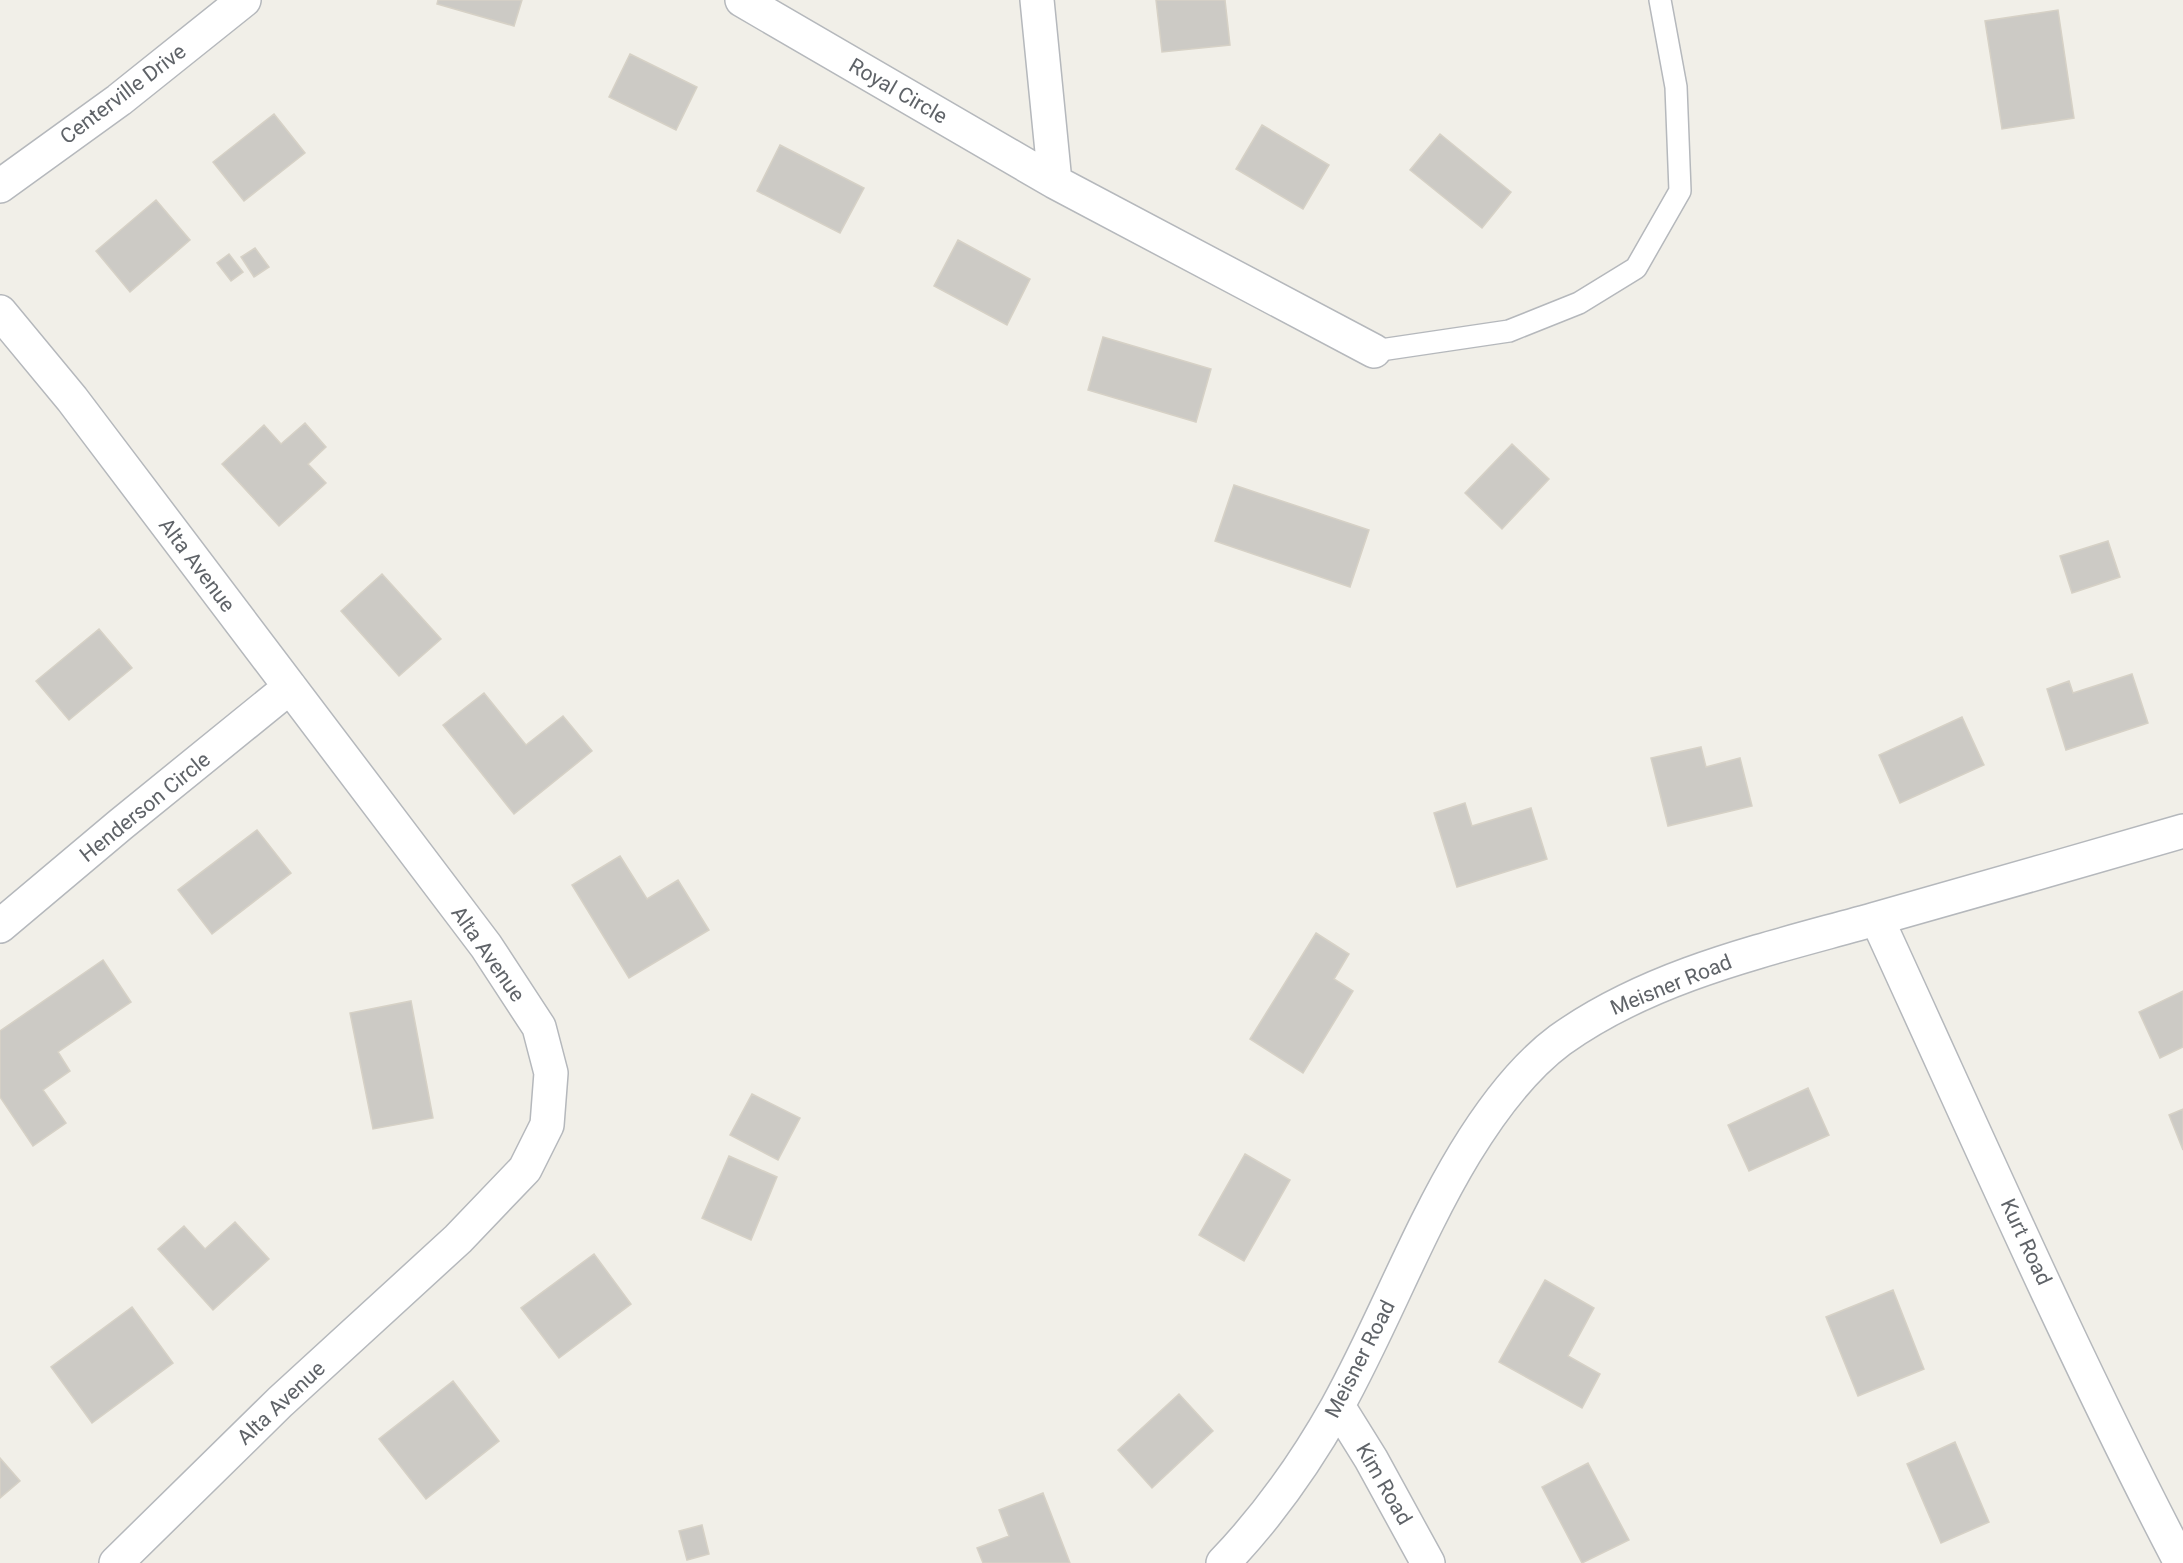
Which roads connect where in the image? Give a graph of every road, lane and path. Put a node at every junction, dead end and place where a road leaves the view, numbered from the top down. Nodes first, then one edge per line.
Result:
1 (244, 0) edge
2 (742, 0) edge
3 (1037, 0) edge
4 (1660, 0) edge
5 (1055, 182) junction
6 (0, 186) edge
7 (0, 312) edge
8 (1374, 351) joint
9 (290, 687) junction
10 (2183, 831) edge
11 (1877, 919) junction
12 (0, 926) edge
13 (1338, 1406) junction
14 (116, 1563) edge
15 (1223, 1563) edge
16 (1428, 1563) edge
17 (2181, 1563) edge

1 - 6 street, Centerville Drive
2 - 5 street, Royal Circle
3 - 5 street
4 - 8 lane
5 - 8 street, Royal Circle
7 - 9 street, Alta Avenue
9 - 12 street, Henderson Circle
9 - 14 street, Alta Avenue
10 - 11 street, Meisner Road
11 - 13 street, Meisner Road
11 - 17 street, Kurt Road
13 - 15 street, Meisner Road
13 - 16 street, Kim Road

